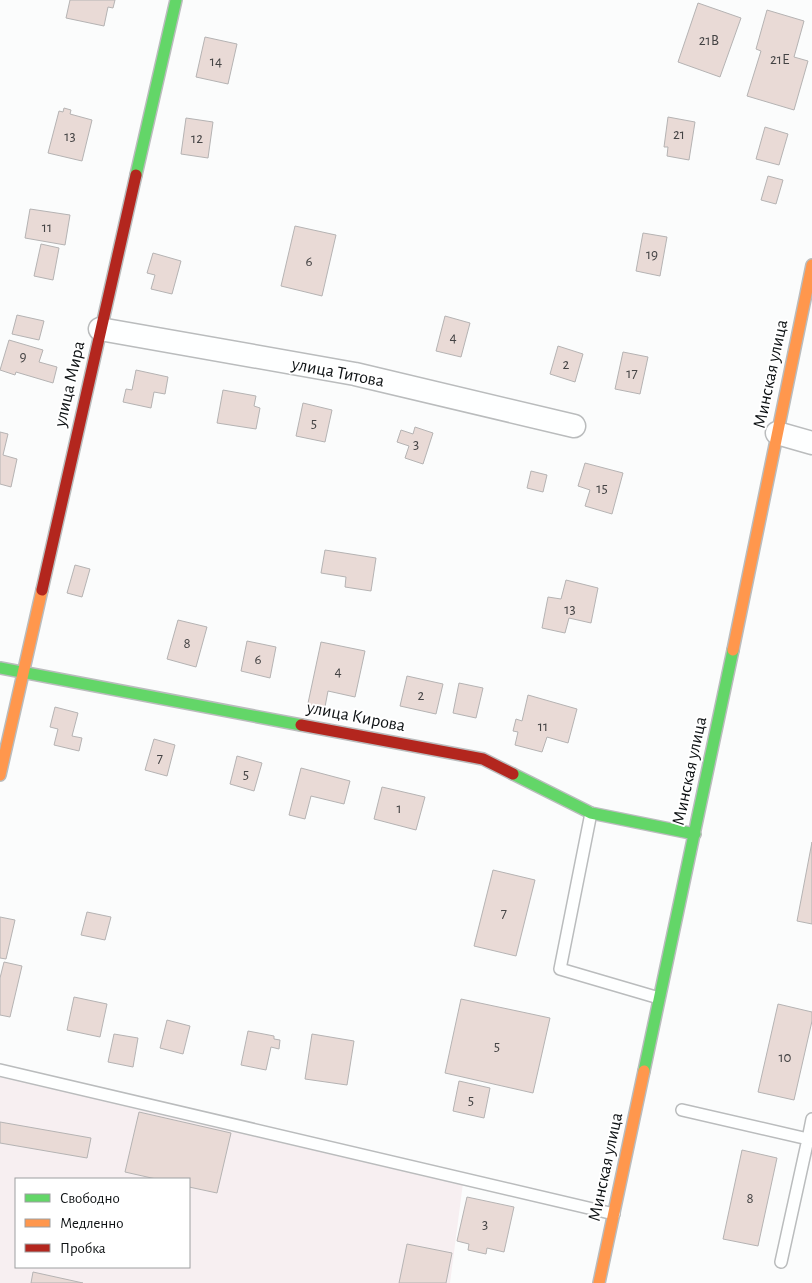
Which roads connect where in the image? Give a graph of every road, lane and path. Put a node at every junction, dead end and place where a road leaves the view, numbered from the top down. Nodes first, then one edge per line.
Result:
1 (176, 0) edge
2 (812, 265) edge
3 (100, 329) junction
4 (574, 426) dead end
5 (777, 433) junction
6 (812, 443) edge
7 (0, 668) edge
8 (22, 673) junction
9 (0, 776) edge
10 (590, 813) junction
11 (695, 834) junction
12 (659, 998) junction
13 (0, 1070) edge
14 (682, 1110) dead end
15 (812, 1119) edge
16 (808, 1139) junction
17 (614, 1214) junction
18 (780, 1262) dead end
19 (599, 1283) edge

1 - 3 street, улица Мира
2 - 5 street, Минская улица
3 - 4 street, улица Титова
3 - 8 street, улица Мира
5 - 6 street
5 - 11 street, Минская улица
7 - 8 street, улица Кирова
8 - 9 street, улица Мира
8 - 10 street, улица Кирова
10 - 11 street, улица Кирова
10 - 12 lane
11 - 12 street, Минская улица
12 - 17 street, Минская улица
13 - 17 lane
14 - 16 lane
15 - 16 lane
16 - 18 lane
17 - 19 street, Минская улица

